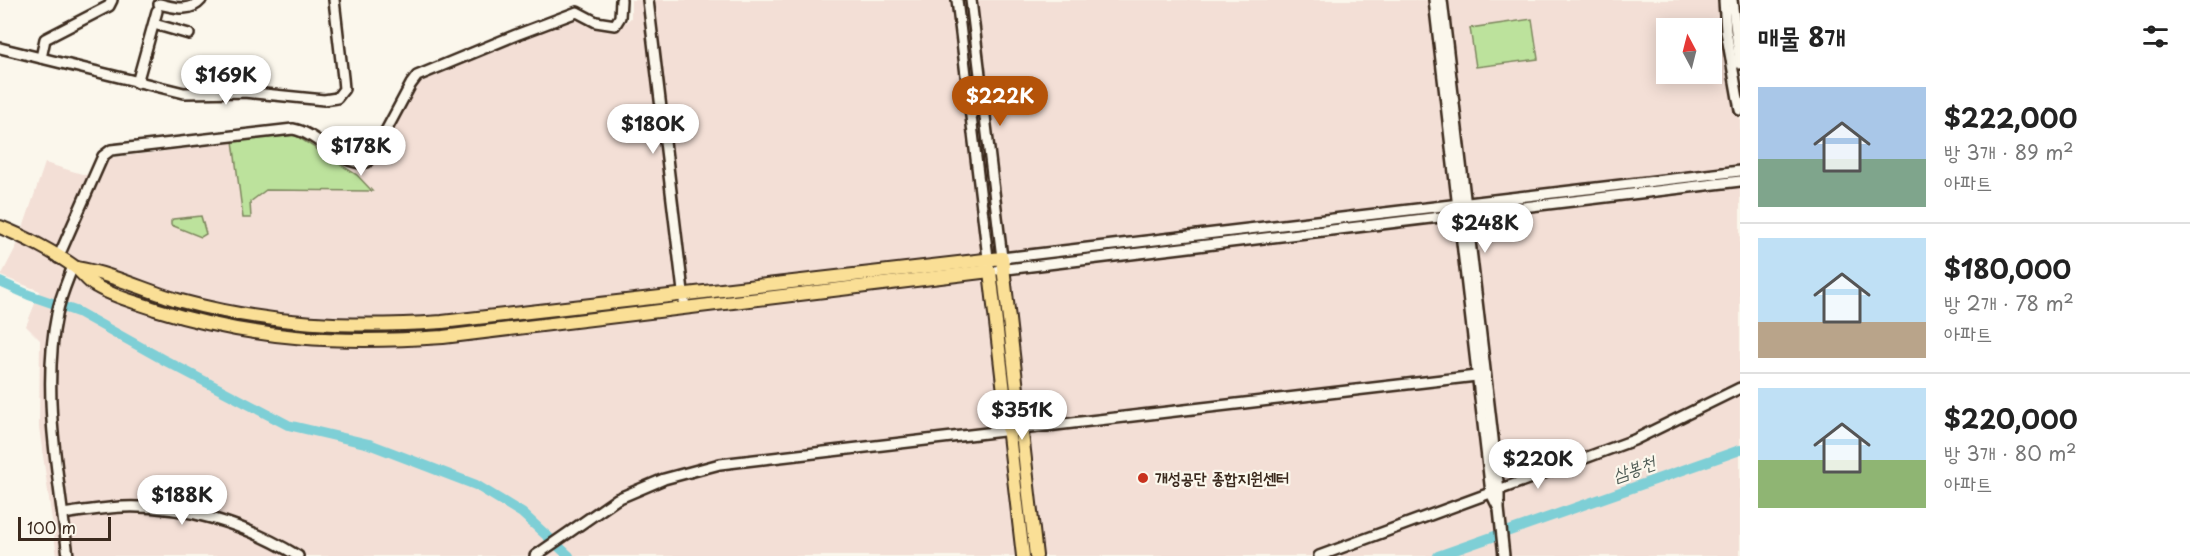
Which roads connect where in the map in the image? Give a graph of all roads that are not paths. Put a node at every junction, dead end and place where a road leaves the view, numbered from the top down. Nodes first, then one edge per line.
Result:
1 (112, 0) edge
2 (201, 0) edge
3 (334, 0) edge
4 (621, 0) edge
5 (648, 0) edge
6 (957, 0) edge
7 (971, 0) edge
8 (1434, 0) edge
9 (1442, 0) edge
10 (1724, 0) edge
11 (1732, 0) edge
12 (154, 24) junction
13 (189, 34) dead end
14 (0, 48) edge
15 (41, 58) junction
16 (1740, 64) edge
17 (137, 83) junction
18 (1740, 110) edge
19 (1740, 171) edge
20 (1740, 181) edge
21 (1462, 204) junction
22 (1463, 214) junction
23 (0, 227) edge
24 (58, 258) junction
25 (1002, 264) junction
26 (989, 265) junction
27 (75, 267) junction
28 (683, 294) junction
29 (685, 308) junction
30 (1481, 375) junction
31 (1740, 388) edge
32 (1022, 428) junction
33 (1008, 429) junction
34 (1495, 492) junction
35 (63, 514) junction
36 (68, 556) edge
37 (298, 556) edge
38 (535, 556) edge
39 (1023, 556) edge
40 (1036, 556) edge
41 (1319, 556) edge
42 (1504, 556) edge

1 - 15 street
2 - 12 street
3 - 17 street
4 - 24 street
5 - 28 street
6 - 26 street
7 - 25 street
8 - 21 street
9 - 21 street
10 - 18 street
11 - 16 street
12 - 13 street
12 - 17 street
14 - 15 street
15 - 17 street
19 - 21 street
20 - 22 street
21 - 22 street
21 - 25 street
22 - 25 street
22 - 30 street
23 - 24 main road
24 - 27 main road
25 - 26 main road
25 - 32 main road
26 - 28 main road
26 - 29 main road
26 - 33 main road
27 - 28 main road
27 - 29 main road
27 - 35 street
28 - 29 street
30 - 32 street
30 - 34 street
31 - 34 street
32 - 33 street
32 - 40 main road
33 - 38 street
33 - 39 main road
34 - 41 street
34 - 42 street
35 - 36 street
35 - 37 street

